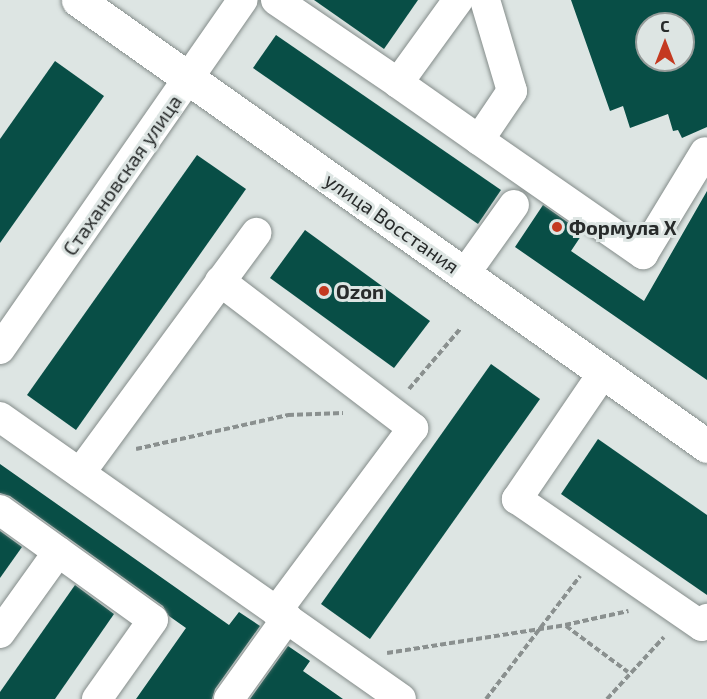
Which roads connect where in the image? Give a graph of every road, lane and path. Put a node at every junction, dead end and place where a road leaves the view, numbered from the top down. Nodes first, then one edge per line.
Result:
1 (78, 0) edge
2 (243, 0) edge
3 (276, 0) edge
4 (458, 0) edge
5 (485, 0) edge
6 (189, 79) junction
7 (398, 83) junction
8 (478, 140) junction
9 (705, 152) dead end
10 (514, 205) dead end
11 (256, 233) dead end
12 (464, 275) junction
13 (220, 281) junction
14 (460, 328) dead end
15 (0, 349) edge
16 (603, 373) junction
17 (391, 412) junction
18 (0, 417) edge
19 (707, 446) edge
20 (85, 466) junction
21 (0, 510) edge
22 (58, 552) junction
23 (596, 553) junction
24 (687, 612) edge
25 (281, 615) junction
26 (565, 625) junction
27 (542, 629) junction
28 (0, 633) edge
29 (385, 653) dead end
30 (628, 672) junction
31 (97, 699) edge
32 (229, 699) edge
33 (401, 699) edge
34 (486, 699) edge
35 (607, 699) edge

1 - 6 main road, улица Восстания
2 - 6 street, Стахановская улица
3 - 7 street
4 - 7 street
5 - 8 street
6 - 12 main road, улица Восстания
6 - 15 street, Стахановская улица
7 - 8 street
8 - 9 street
10 - 12 street
11 - 13 street
12 - 16 main road, улица Восстания
13 - 17 street
13 - 20 street
14 - 17 path
16 - 19 main road, улица Восстания
16 - 23 street
17 - 20 path
17 - 25 street
18 - 20 street
20 - 25 street
21 - 22 street
22 - 28 street
22 - 31 street
23 - 24 street
23 - 27 path
24 - 26 path
24 - 30 path
25 - 32 street
25 - 33 street
26 - 27 path
26 - 30 path
27 - 29 path
27 - 34 path
30 - 35 path

